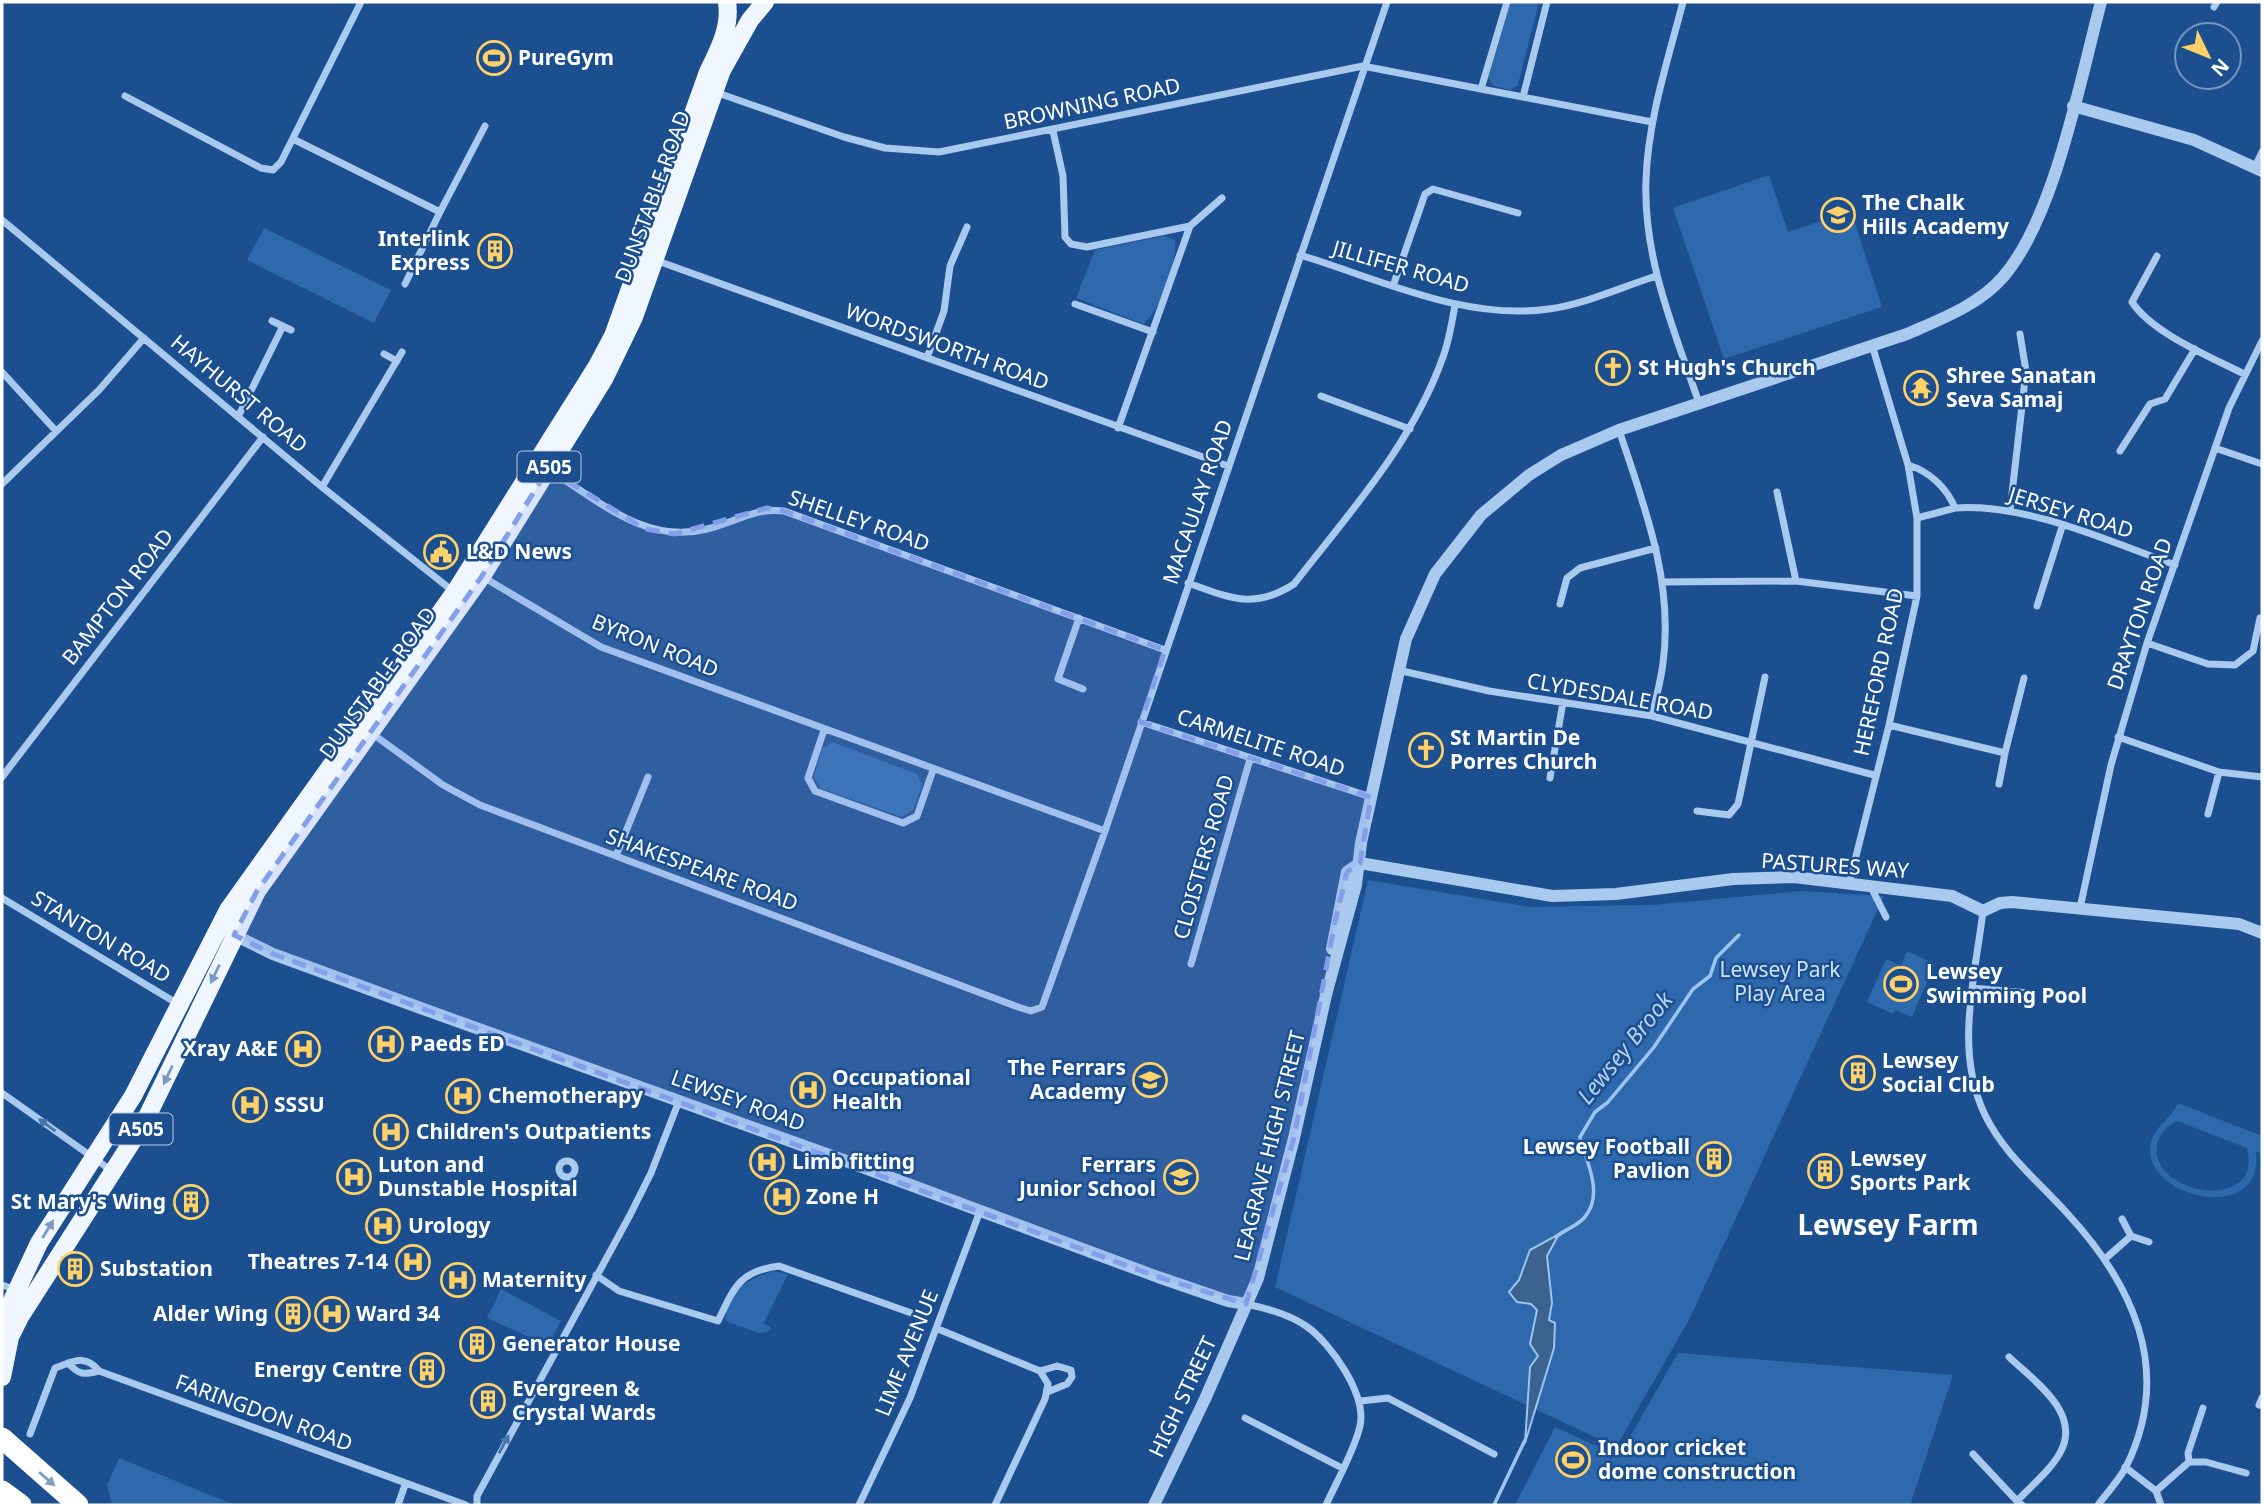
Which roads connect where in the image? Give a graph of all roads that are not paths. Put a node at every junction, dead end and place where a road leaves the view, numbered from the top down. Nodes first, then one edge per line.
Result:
1 (361, 2) edge
2 (727, 2) edge
3 (765, 2) edge
4 (1387, 2) edge
5 (1507, 2) edge
6 (1547, 2) edge
7 (1683, 2) edge
8 (2101, 2) edge
9 (1363, 66) junction
10 (1481, 89) junction
11 (715, 91) junction
12 (125, 96) dead end
13 (1523, 97) junction
14 (2073, 106) junction
15 (1652, 122) junction
16 (485, 127) dead end
17 (1053, 131) junction
18 (293, 139) junction
19 (2262, 152) edge
20 (2258, 169) edge
21 (1222, 198) dead end
22 (440, 212) junction
23 (1518, 213) dead end
24 (2, 220) edge
25 (1190, 226) junction
26 (967, 227) dead end
27 (1300, 255) junction
28 (2157, 256) dead end
29 (655, 260) junction
30 (1656, 276) junction
31 (405, 284) dead end
32 (1393, 286) junction
33 (1075, 304) dead end
34 (1455, 305) junction
35 (272, 321) dead end
36 (283, 326) junction
37 (291, 330) dead end
38 (1153, 332) junction
39 (2020, 334) dead end
40 (144, 338) junction
41 (2262, 341) edge
42 (1871, 345) junction
43 (2194, 349) junction
44 (402, 352) dead end
45 (384, 354) dead end
46 (927, 358) junction
47 (397, 361) junction
48 (2, 372) edge
49 (2244, 374) junction
50 (1321, 396) dead end
51 (1699, 402) junction
52 (238, 417) junction
53 (1118, 428) junction
54 (1410, 429) junction
55 (1619, 430) junction
56 (56, 431) junction
57 (263, 437) junction
58 (2214, 448) junction
59 (2120, 451) dead end
60 (2262, 464) edge
61 (1908, 465) junction
62 (1228, 466) junction
63 (548, 469) junction
64 (2, 484) edge
65 (322, 487) junction
66 (1777, 492) dead end
67 (1955, 508) junction
68 (2010, 511) junction
69 (1917, 518) junction
70 (2062, 527) junction
71 (1656, 548) junction
72 (2175, 565) junction
73 (482, 576) junction
74 (1796, 581) junction
75 (1662, 582) junction
76 (1188, 583) junction
77 (455, 592) junction
78 (1917, 596) junction
79 (1560, 604) dead end
80 (2037, 606) dead end
81 (1079, 618) junction
82 (2260, 618) dead end
83 (2147, 643) junction
84 (1165, 650) junction
85 (1398, 670) junction
86 (1765, 677) dead end
87 (2024, 678) dead end
88 (1083, 689) dead end
89 (1563, 702) junction
90 (1652, 716) junction
91 (1141, 722) junction
92 (1889, 725) junction
93 (824, 730) junction
94 (370, 733) junction
95 (2118, 737) junction
96 (1750, 741) junction
97 (2005, 753) junction
98 (1250, 759) junction
99 (933, 770) junction
100 (2219, 772) junction
101 (1874, 775) junction
102 (2, 777) edge
103 (648, 777) dead end
104 (2262, 777) edge
105 (1550, 778) dead end
106 (1999, 784) dead end
107 (1371, 797) junction
108 (1697, 811) dead end
109 (2208, 814) dead end
110 (1105, 831) junction
111 (616, 856) junction
112 (1360, 863) junction
113 (1849, 884) junction
114 (1870, 886) junction
115 (2, 898) edge
116 (2080, 908) junction
117 (1983, 911) junction
118 (1886, 916) dead end
119 (226, 931) junction
120 (2262, 933) edge
121 (1191, 964) dead end
122 (1972, 988) junction
123 (2029, 993) dead end
124 (182, 1006) junction
125 (1036, 1010) joint
126 (2, 1093) edge
127 (680, 1101) junction
128 (92, 1158) junction
129 (110, 1178) junction
130 (981, 1211) junction
131 (2122, 1219) dead end
132 (2131, 1236) junction
133 (2149, 1242) dead end
134 (2106, 1258) junction
135 (596, 1275) junction
136 (10, 1288) edge
137 (1246, 1304) junction
138 (917, 1315) dead end
139 (2, 1322) edge
140 (938, 1329) junction
141 (2009, 1357) dead end
142 (68, 1363) junction
143 (3, 1368) edge
144 (99, 1371) junction
145 (1040, 1371) junction
146 (1047, 1392) junction
147 (1361, 1401) junction
148 (2203, 1408) dead end
149 (1245, 1418) dead end
150 (30, 1434) dead end
151 (2, 1438) edge
152 (1494, 1454) dead end
153 (1973, 1454) dead end
154 (2189, 1462) junction
155 (2125, 1467) junction
156 (1342, 1468) junction
157 (2246, 1473) dead end
158 (405, 1485) junction
159 (2, 1491) edge
160 (2156, 1491) junction
161 (2020, 1503) edge
162 (1329, 1504) edge
163 (21, 1505) edge
164 (78, 1505) edge
165 (398, 1505) edge
166 (466, 1505) edge
167 (477, 1505) edge
168 (859, 1505) edge
169 (995, 1505) edge
170 (1154, 1505) edge
171 (2098, 1505) edge
172 (2161, 1505) edge

1 - 18 street
2 - 77 main road, DUNSTABLE ROAD / A505
3 - 11 main road, DUNSTABLE ROAD / A505
4 - 9 street, MACAULAY ROAD
5 - 10 street
6 - 13 street
7 - 15 street
8 - 14 street, LEAGRAVE HIGH STREET
9 - 10 street, BROWNING ROAD
9 - 17 street, BROWNING ROAD
9 - 27 street, MACAULAY ROAD
10 - 13 street, BROWNING ROAD
11 - 17 street, BROWNING ROAD
11 - 29 main road, DUNSTABLE ROAD / A505
12 - 18 street
13 - 15 street, BROWNING ROAD
14 - 20 street
14 - 42 street, LEAGRAVE HIGH STREET
15 - 30 street
16 - 22 street
17 - 25 street
18 - 22 street
19 - 20 street
21 - 25 street
22 - 31 street
23 - 32 street
24 - 40 street, HAYHURST ROAD
25 - 38 street
26 - 46 street
27 - 32 street, JILLIFER ROAD
27 - 62 street, MACAULAY ROAD
28 - 43 street
29 - 46 street, WORDSWORTH ROAD
29 - 63 main road, DUNSTABLE ROAD / A505
30 - 34 street, JILLIFER ROAD
30 - 51 street
32 - 34 street, JILLIFER ROAD
33 - 38 street
34 - 54 street
35 - 36 street
36 - 37 street
36 - 52 street
38 - 53 street
39 - 68 street
40 - 52 street, HAYHURST ROAD
40 - 56 street
41 - 49 street, DRAYTON ROAD
42 - 51 street, LEAGRAVE HIGH STREET
42 - 61 street, HEREFORD ROAD
43 - 49 street
43 - 59 street
44 - 47 street
45 - 47 street
46 - 53 street, WORDSWORTH ROAD
47 - 65 street
48 - 56 street
49 - 58 street, DRAYTON ROAD
50 - 54 street
51 - 55 street, LEAGRAVE HIGH STREET
52 - 57 street, HAYHURST ROAD
53 - 62 street, WORDSWORTH ROAD
54 - 76 street
55 - 71 street
55 - 85 street, LEAGRAVE HIGH STREET
56 - 64 street
57 - 65 street, HAYHURST ROAD
57 - 102 street, BAMPTON ROAD
58 - 60 street
58 - 72 street, DRAYTON ROAD
61 - 67 street
61 - 69 street, HEREFORD ROAD
62 - 76 street, MACAULAY ROAD
63 - 73 main road, DUNSTABLE ROAD / A505
63 - 81 street, SHELLEY ROAD
65 - 77 street, HAYHURST ROAD
66 - 74 street
67 - 68 street, JERSEY ROAD
67 - 69 street, JERSEY ROAD
68 - 70 street, JERSEY ROAD
69 - 78 street, HEREFORD ROAD
70 - 72 street, JERSEY ROAD
70 - 80 street
71 - 75 street
71 - 79 street
72 - 83 street, DRAYTON ROAD
73 - 93 street, BYRON ROAD
73 - 94 main road, DUNSTABLE ROAD / A505
74 - 75 street
74 - 78 street
75 - 90 street
76 - 84 street, MACAULAY ROAD
77 - 119 main road, DUNSTABLE ROAD / A505
78 - 92 street, HEREFORD ROAD
81 - 84 street, SHELLEY ROAD
81 - 88 street
82 - 83 street
83 - 95 street, DRAYTON ROAD
84 - 91 street, MACAULAY ROAD
85 - 89 street, CLYDESDALE ROAD
85 - 107 street, LEAGRAVE HIGH STREET
86 - 96 street
87 - 97 street
89 - 90 street, CLYDESDALE ROAD
89 - 105 street
90 - 96 street, CLYDESDALE ROAD
91 - 98 street, CARMELITE ROAD
91 - 110 street, MACAULAY ROAD
92 - 97 street
92 - 101 street, HEREFORD ROAD
93 - 99 street, BYRON ROAD
93 - 99 street
94 - 111 street, SHAKESPEARE ROAD
94 - 119 main road, DUNSTABLE ROAD / A505
95 - 100 street
95 - 116 street, DRAYTON ROAD
96 - 101 street, CLYDESDALE ROAD
96 - 108 street
97 - 106 street
98 - 107 street, CARMELITE ROAD
98 - 121 street, CLOISTERS ROAD
99 - 110 street, BYRON ROAD
100 - 104 street
100 - 109 street
101 - 113 street, HEREFORD ROAD
103 - 111 street
107 - 112 street, LEAGRAVE HIGH STREET
110 - 125 street, MACAULAY ROAD
111 - 125 street, SHAKESPEARE ROAD
112 - 113 street, PASTURES WAY
112 - 137 street, LEAGRAVE HIGH STREET
113 - 114 street, PASTURES WAY
114 - 117 street, PASTURES WAY
114 - 118 street
115 - 124 street, STANTON ROAD
116 - 117 street
116 - 120 street
117 - 122 street
119 - 124 main road, DUNSTABLE ROAD / A505
119 - 127 street, LEWSEY ROAD
119 -> 129 main road, DUNSTABLE ROAD / A505
122 - 123 street
122 - 134 street
124 - 128 main road, DUNSTABLE ROAD / A505
128 -> 126 street
127 - 130 street, LEWSEY ROAD
127 - 135 street
128 - 129 street
136 -> 128 main road, DUNSTABLE ROAD / A505
129 - 143 main road, DUNSTABLE ROAD / A505
130 - 137 street, LEWSEY ROAD
130 - 140 street, LIME AVENUE
131 - 132 street
132 - 133 street
132 - 134 street
134 - 155 street
135 - 138 street
167 -> 135 street
136 - 139 main road, DUNSTABLE ROAD / A505
137 - 147 street
137 - 170 street, HIGH STREET
140 - 145 street
140 - 168 street, LIME AVENUE
141 - 161 street
142 - 144 street
142 - 144 street, FARINGDON ROAD
142 - 150 street
144 - 158 street, FARINGDON ROAD
145 - 146 street
145 - 146 street
146 - 169 street
147 - 152 street
147 - 156 street
148 - 154 street
149 - 156 street
151 -> 164 highway
153 - 161 street
154 - 157 street
154 - 160 street
155 - 160 street
155 - 171 street
156 - 162 street
158 - 165 street
158 - 166 street, FARINGDON ROAD
159 - 163 highway
160 - 172 street

